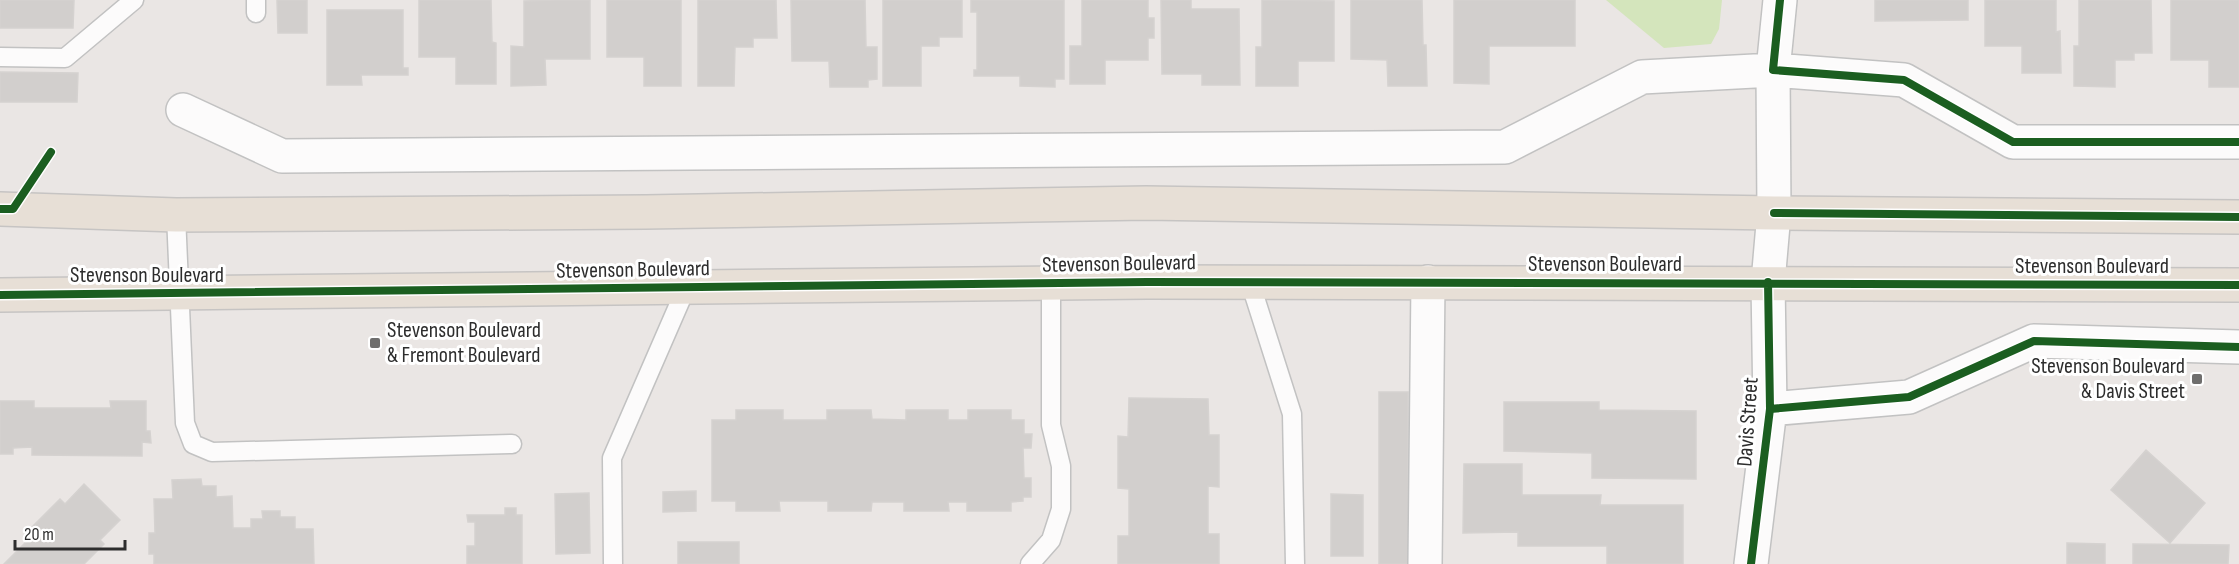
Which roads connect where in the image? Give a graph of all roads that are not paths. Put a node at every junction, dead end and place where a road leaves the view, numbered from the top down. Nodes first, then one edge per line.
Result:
1 (134, 0) edge
2 (1780, 0) edge
3 (0, 57) edge
4 (1773, 70) junction
5 (183, 110) dead end
6 (2239, 142) edge
7 (0, 209) edge
8 (1774, 213) junction
9 (176, 215) junction
10 (2239, 217) edge
11 (1250, 282) junction
12 (1428, 282) junction
13 (1768, 282) junction
14 (1052, 283) junction
15 (2239, 285) edge
16 (686, 288) junction
17 (179, 294) junction
18 (0, 295) edge
19 (2239, 347) edge
20 (1770, 409) junction
21 (512, 444) dead end
22 (613, 564) edge
23 (1030, 564) edge
24 (1295, 564) edge
25 (1425, 564) edge
26 (1751, 564) edge

1 - 3 lane
2 - 4 street, Davis Street
4 - 5 street
4 - 6 street
4 - 8 street, Davis Street
7 - 9 main road
8 - 9 main road
8 - 10 main road
8 - 13 street, Davis Street
9 - 17 lane
11 - 12 main road, Stevenson Boulevard
11 - 14 main road, Stevenson Boulevard
11 - 24 lane
12 - 13 main road, Stevenson Boulevard
12 - 25 street
13 - 15 main road, Stevenson Boulevard
13 - 20 street, Davis Street
14 - 16 main road, Stevenson Boulevard
14 - 23 lane
16 - 17 main road, Stevenson Boulevard
16 - 22 lane
17 - 18 main road, Stevenson Boulevard
17 - 21 lane
19 - 20 street
20 - 26 street, Davis Street

